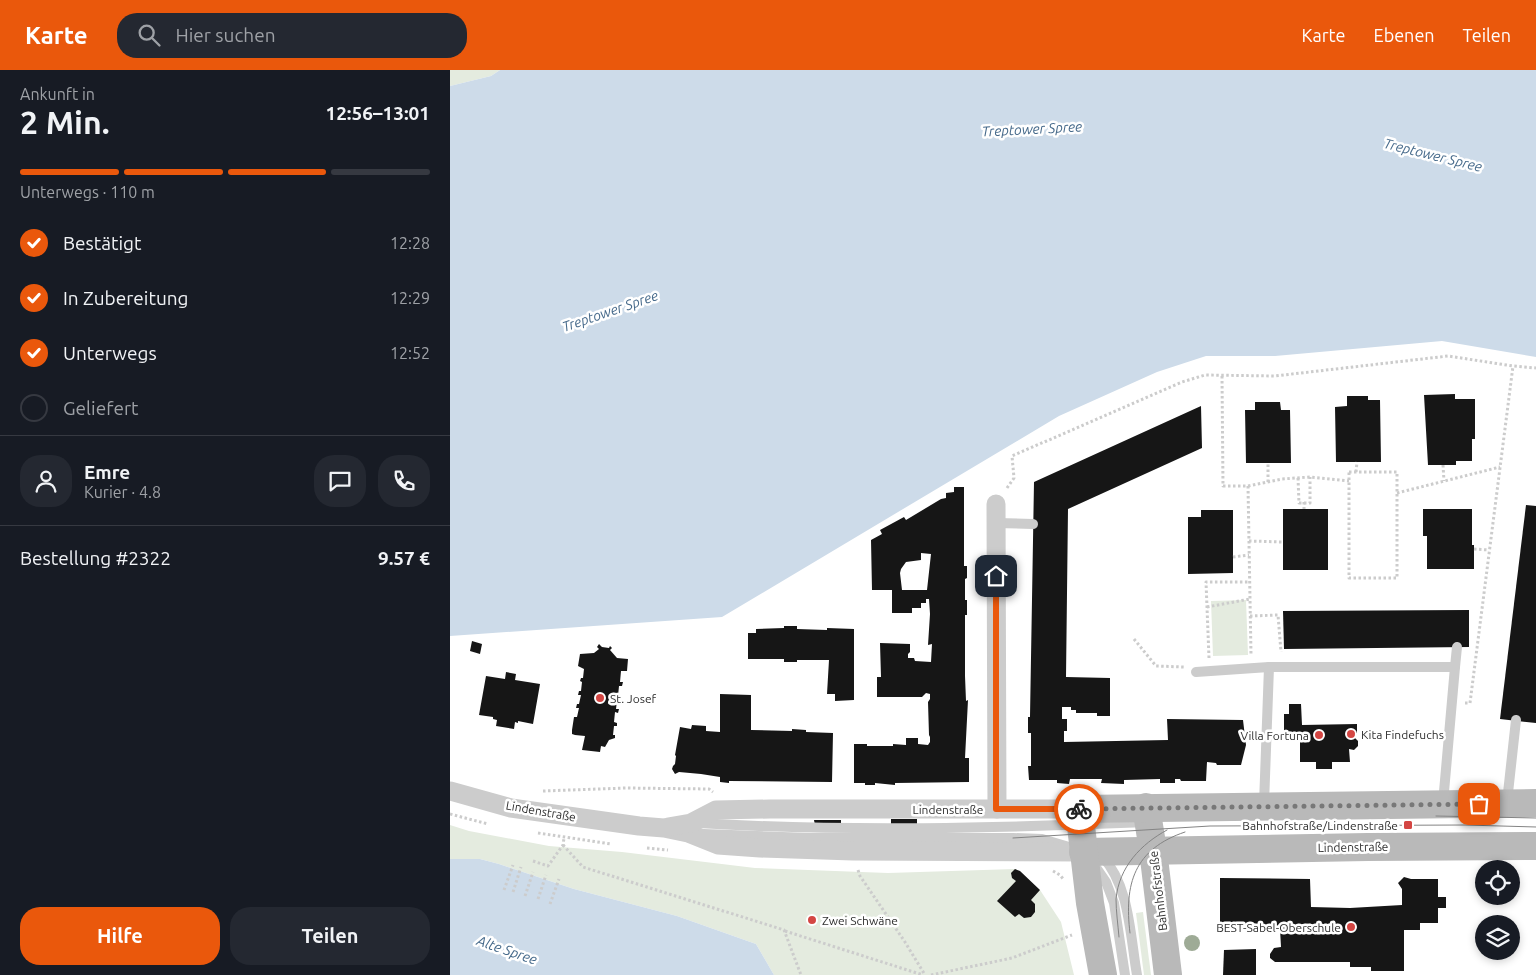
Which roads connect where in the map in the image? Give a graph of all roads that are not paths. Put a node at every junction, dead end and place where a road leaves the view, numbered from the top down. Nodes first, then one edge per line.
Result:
1 (996, 504) road end
2 (996, 523) junction
3 (1033, 524) dead end
4 (1457, 647) dead end
5 (1269, 667) junction
6 (1455, 667) junction
7 (1196, 672) road end
8 (1516, 720) dead end
9 (450, 791) edge
10 (1507, 803) junction
11 (1536, 803) edge
12 (1264, 806) junction
13 (1448, 808) junction
14 (996, 809) junction
15 (1152, 817) junction
16 (1026, 827) junction
17 (690, 828) junction
18 (1083, 841) junction
19 (1536, 846) edge
20 (1153, 850) junction
21 (1103, 975) edge
22 (1125, 975) edge
23 (1137, 975) edge
24 (1168, 975) edge

1 - 2 street
2 - 3 lane
2 - 14 street
4 - 6 lane
5 - 6 lane
5 - 7 lane
5 - 12 lane
6 - 13 lane
8 - 10 lane
9 - 17 street, Lindenstraße
10 - 11 main road, Lindenstraße
10 - 13 main road, Lindenstraße
12 - 13 main road, Lindenstraße
12 - 15 main road, Lindenstraße
14 - 17 street, Lindenstraße
14 - 18 street, Lindenstraße
15 - 18 main road, Lindenstraße
15 - 20 main road, Bahnhofstraße
16 - 17 lane
16 - 18 lane
16 - 18 lane
17 - 18 street, Lindenstraße
18 - 20 main road, Lindenstraße
18 - 21 main road
18 - 22 lane
18 - 23 lane
19 - 20 main road, Lindenstraße
20 - 24 main road, Bahnhofstraße

